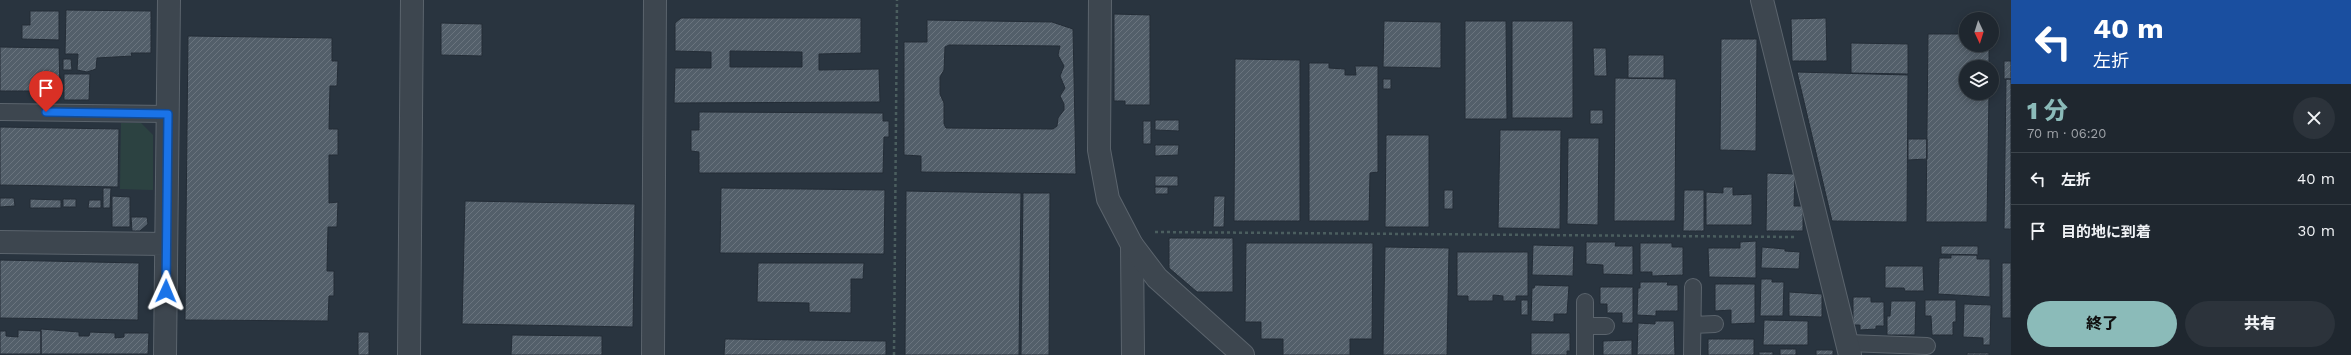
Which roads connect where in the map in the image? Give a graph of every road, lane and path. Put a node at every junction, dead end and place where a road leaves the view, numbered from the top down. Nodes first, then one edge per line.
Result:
1 (168, 0) edge
2 (412, 0) edge
3 (655, 0) edge
4 (897, 0) edge
5 (1100, 0) edge
6 (1762, 0) edge
7 (0, 112) edge
8 (168, 114) junction
9 (1821, 237) junction
10 (1129, 239) junction
11 (0, 242) edge
12 (166, 244) junction
13 (1693, 287) dead end
14 (1585, 302) dead end
15 (1715, 324) dead end
16 (1693, 325) junction
17 (1585, 326) junction
18 (1606, 326) dead end
19 (1927, 346) dead end
20 (1849, 349) edge
21 (165, 355) edge
22 (409, 355) edge
23 (653, 355) edge
24 (894, 355) edge
25 (1133, 355) edge
26 (1243, 355) edge
27 (1584, 355) edge
28 (1692, 355) edge

1 - 8 street
2 - 22 street
3 - 23 street
4 - 24 path
5 - 10 street
6 - 9 street
7 - 8 lane
8 - 12 street
9 - 10 path
9 - 20 street
10 - 25 street
10 - 26 street
11 - 12 street
12 - 21 street
13 - 16 lane
14 - 17 lane
15 - 16 lane
16 - 28 lane
17 - 18 lane
17 - 27 lane
19 - 20 lane

